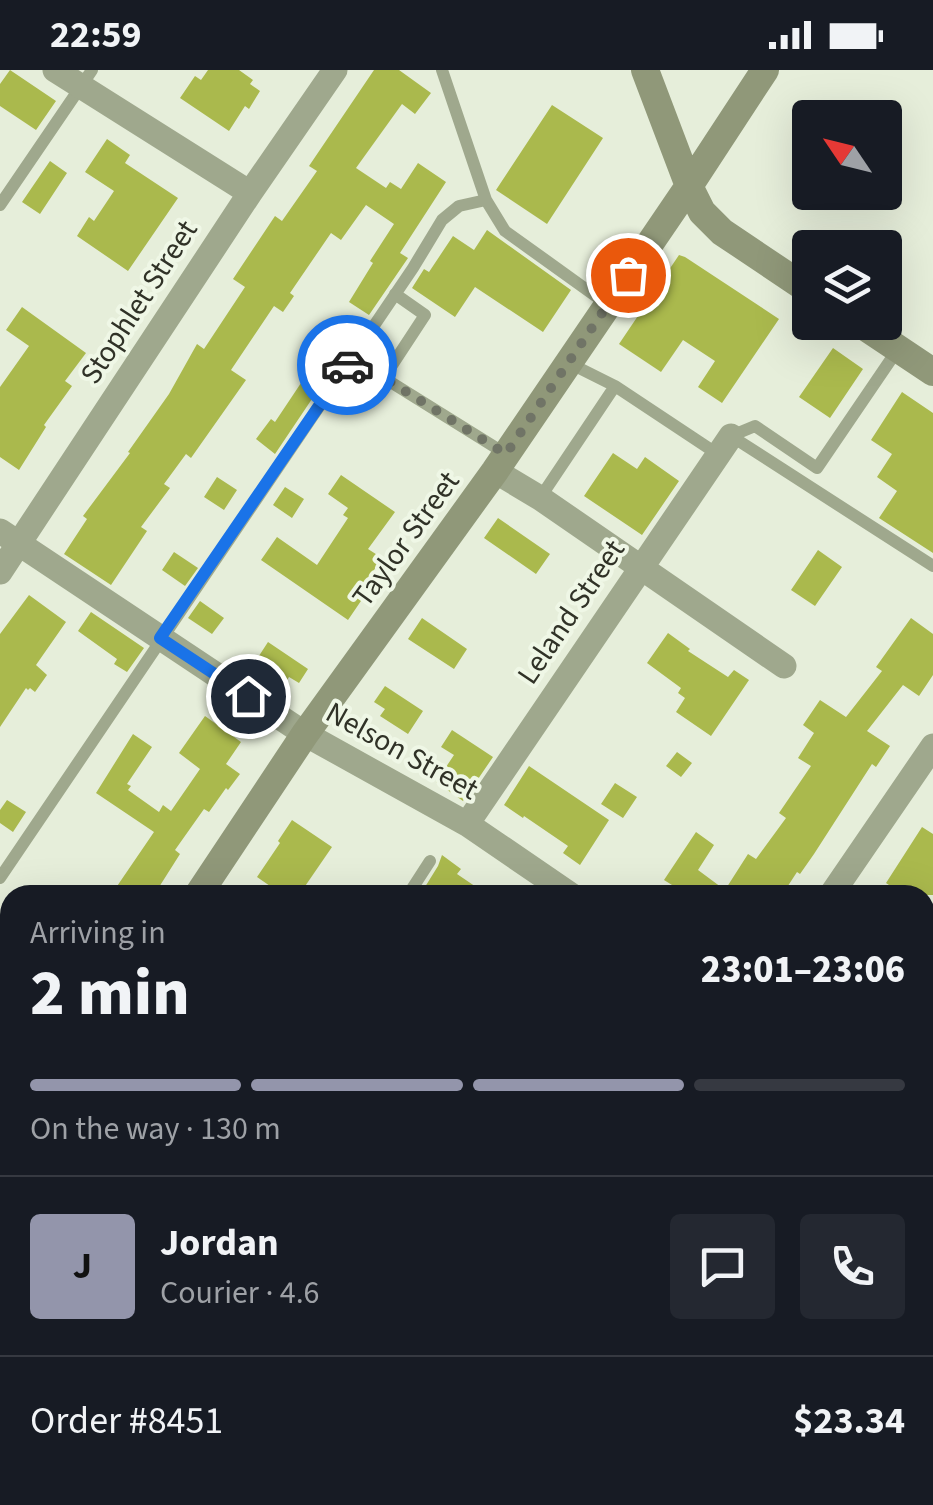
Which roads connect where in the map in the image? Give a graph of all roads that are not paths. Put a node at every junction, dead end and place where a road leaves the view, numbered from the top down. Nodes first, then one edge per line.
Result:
1 (55, 70) edge
2 (335, 70) edge
3 (442, 70) edge
4 (645, 70) edge
5 (765, 70) edge
6 (86, 78) edge
7 (689, 186) junction
8 (250, 194) junction
9 (486, 200) junction
10 (0, 205) edge
11 (792, 278) edge
12 (395, 294) junction
13 (608, 304) junction
14 (885, 340) edge
15 (898, 349) junction
16 (352, 358) junction
17 (568, 363) junction
18 (933, 372) edge
19 (383, 379) junction
20 (615, 386) junction
21 (725, 446) junction
22 (500, 463) junction
23 (540, 498) junction
24 (9, 538) edge
25 (933, 566) edge
26 (640, 567) junction
27 (0, 572) edge
28 (160, 638) junction
29 (784, 666) dead end
30 (305, 734) junction
31 (933, 746) edge
32 (467, 824) junction
33 (430, 862) dead end
34 (0, 878) edge
35 (205, 885) edge
36 (415, 885) edge
37 (556, 885) edge
38 (838, 885) edge

1 - 6 street
2 - 8 street, Stophlet Street
3 - 9 lane
4 - 7 main road
5 - 7 main road, Taylor Street
6 - 8 street
6 - 10 lane
7 - 11 main road
7 - 13 main road, Taylor Street
8 - 24 street, Stophlet Street
9 - 12 lane
9 - 13 lane
12 - 16 lane
12 - 19 lane
13 - 17 main road, Taylor Street
14 - 15 main road
15 - 18 main road
15 - 21 lane
16 - 19 lane
16 - 28 lane
17 - 20 lane
17 - 22 main road, Taylor Street
19 - 22 lane
20 - 21 lane
20 - 23 lane
21 - 25 lane
21 - 26 street, Leland Street
22 - 23 street
22 - 30 main road, Taylor Street
23 - 26 street
24 - 27 street, Stophlet Street
24 - 28 street, Nelson Street
26 - 29 street
26 - 32 street, Leland Street
28 - 30 street, Nelson Street
28 - 34 lane
30 - 32 street, Nelson Street
30 - 35 main road, Taylor Street
31 - 38 street
32 - 37 street, Nelson Street
33 - 36 lane

